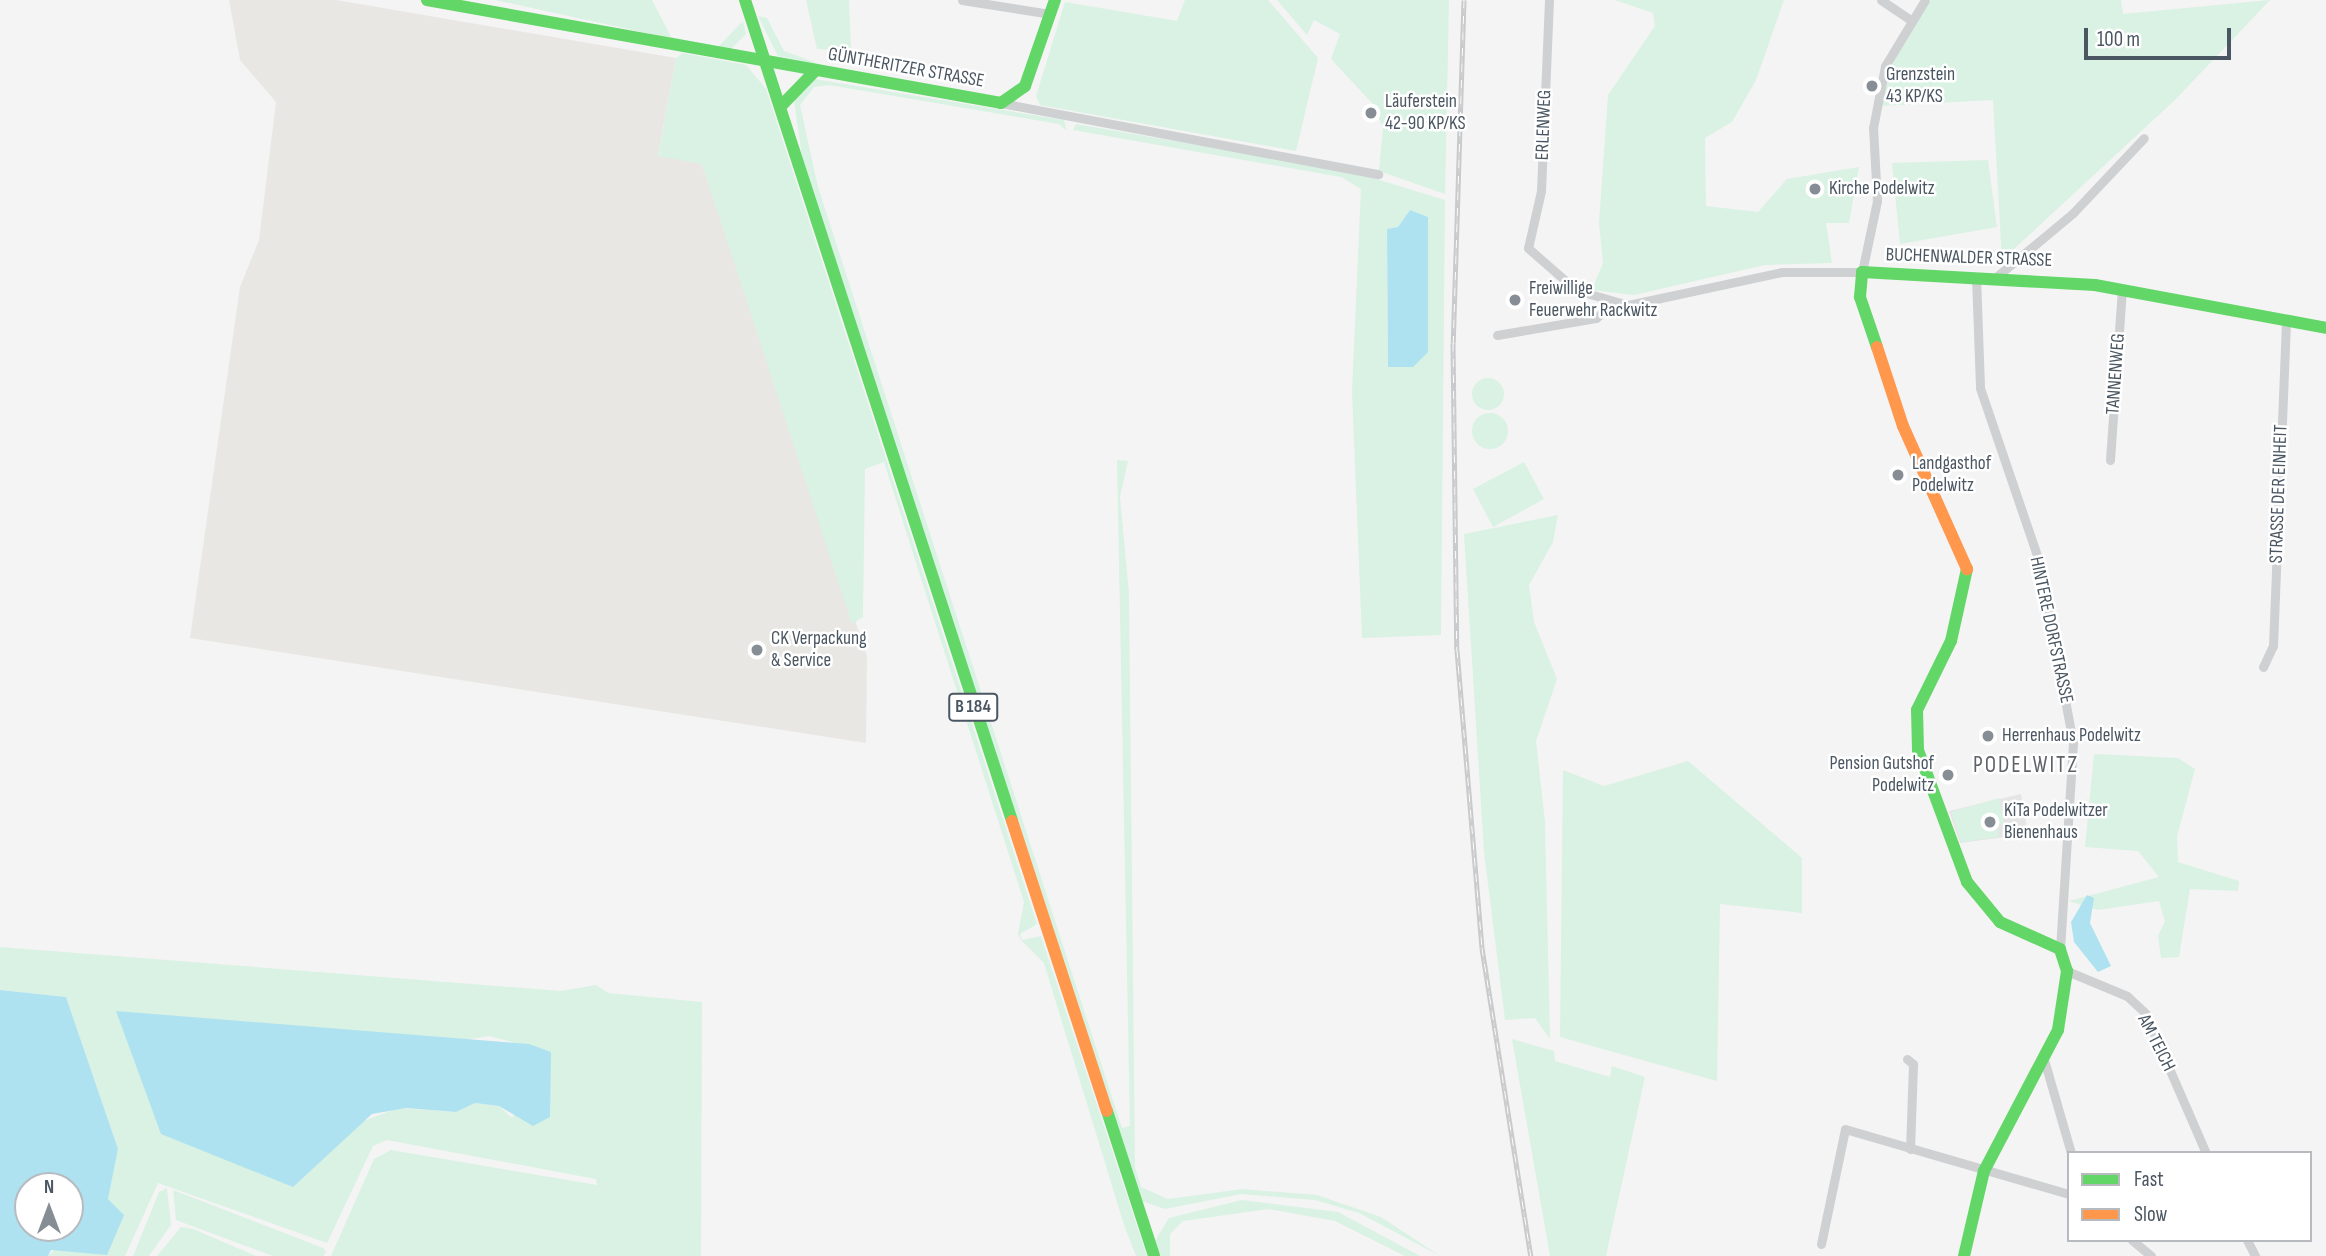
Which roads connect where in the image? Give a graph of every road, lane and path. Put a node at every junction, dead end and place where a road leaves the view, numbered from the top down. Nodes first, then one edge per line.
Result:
1 (427, 0) edge
2 (745, 0) edge
3 (962, 0) edge
4 (1055, 0) edge
5 (1549, 0) edge
6 (1881, 0) edge
7 (1925, 0) edge
8 (475, 4) edge
9 (1050, 14) junction
10 (1909, 19) junction
11 (765, 63) junction
12 (815, 71) junction
13 (1001, 103) junction
14 (781, 106) junction
15 (2144, 138) dead end
16 (1378, 174) dead end
17 (1528, 248) joint
18 (1862, 272) junction
19 (1976, 277) junction
20 (1996, 277) junction
21 (2122, 289) junction
22 (1611, 305) junction
23 (2286, 319) junction
24 (2326, 328) edge
25 (1497, 335) dead end
26 (2110, 460) dead end
27 (2263, 667) dead end
28 (2060, 949) junction
29 (2067, 971) junction
30 (1907, 1059) dead end
31 (2045, 1063) junction
32 (1910, 1149) junction
33 (2070, 1151) edge
34 (2205, 1151) edge
35 (1984, 1171) junction
36 (2067, 1193) edge
37 (2134, 1242) edge
38 (1821, 1244) dead end
39 (1154, 1256) edge
40 (1965, 1256) edge
41 (2151, 1256) edge

1 - 8 street, GÜNTHERITZER STRASSE
2 - 11 street, B 184
3 - 9 street
4 - 9 street
5 - 17 street, ERLENWEG
6 - 10 street
7 - 10 street
8 - 11 street, GÜNTHERITZER STRASSE
9 - 13 street
10 - 18 street
11 - 12 street, GÜNTHERITZER STRASSE
11 - 14 street, B 184
12 - 13 street, GÜNTHERITZER STRASSE
12 - 14 street
13 - 16 street, GÜNTHERITZER STRASSE
14 - 39 street, B 184
15 - 20 street
17 - 22 street, BUCHENWALDER STRASSE
18 - 19 street, BUCHENWALDER STRASSE
18 - 22 street, BUCHENWALDER STRASSE
18 - 28 street
19 - 20 street, BUCHENWALDER STRASSE
19 - 28 street, HINTERE DORFSTRASSE
20 - 21 street, BUCHENWALDER STRASSE
21 - 23 street, BUCHENWALDER STRASSE
21 - 26 street, TANNENWEG
22 - 25 street, BUCHENWALDER STRASSE
23 - 24 street, BUCHENWALDER STRASSE
23 - 27 street, STRASSE DER EINHEIT
28 - 29 street
29 - 31 street
29 - 34 street, AM TEICH
30 - 32 street
31 - 33 street
31 - 35 street
32 - 35 street
32 - 38 street
35 - 36 street
35 - 40 street
37 - 41 street

